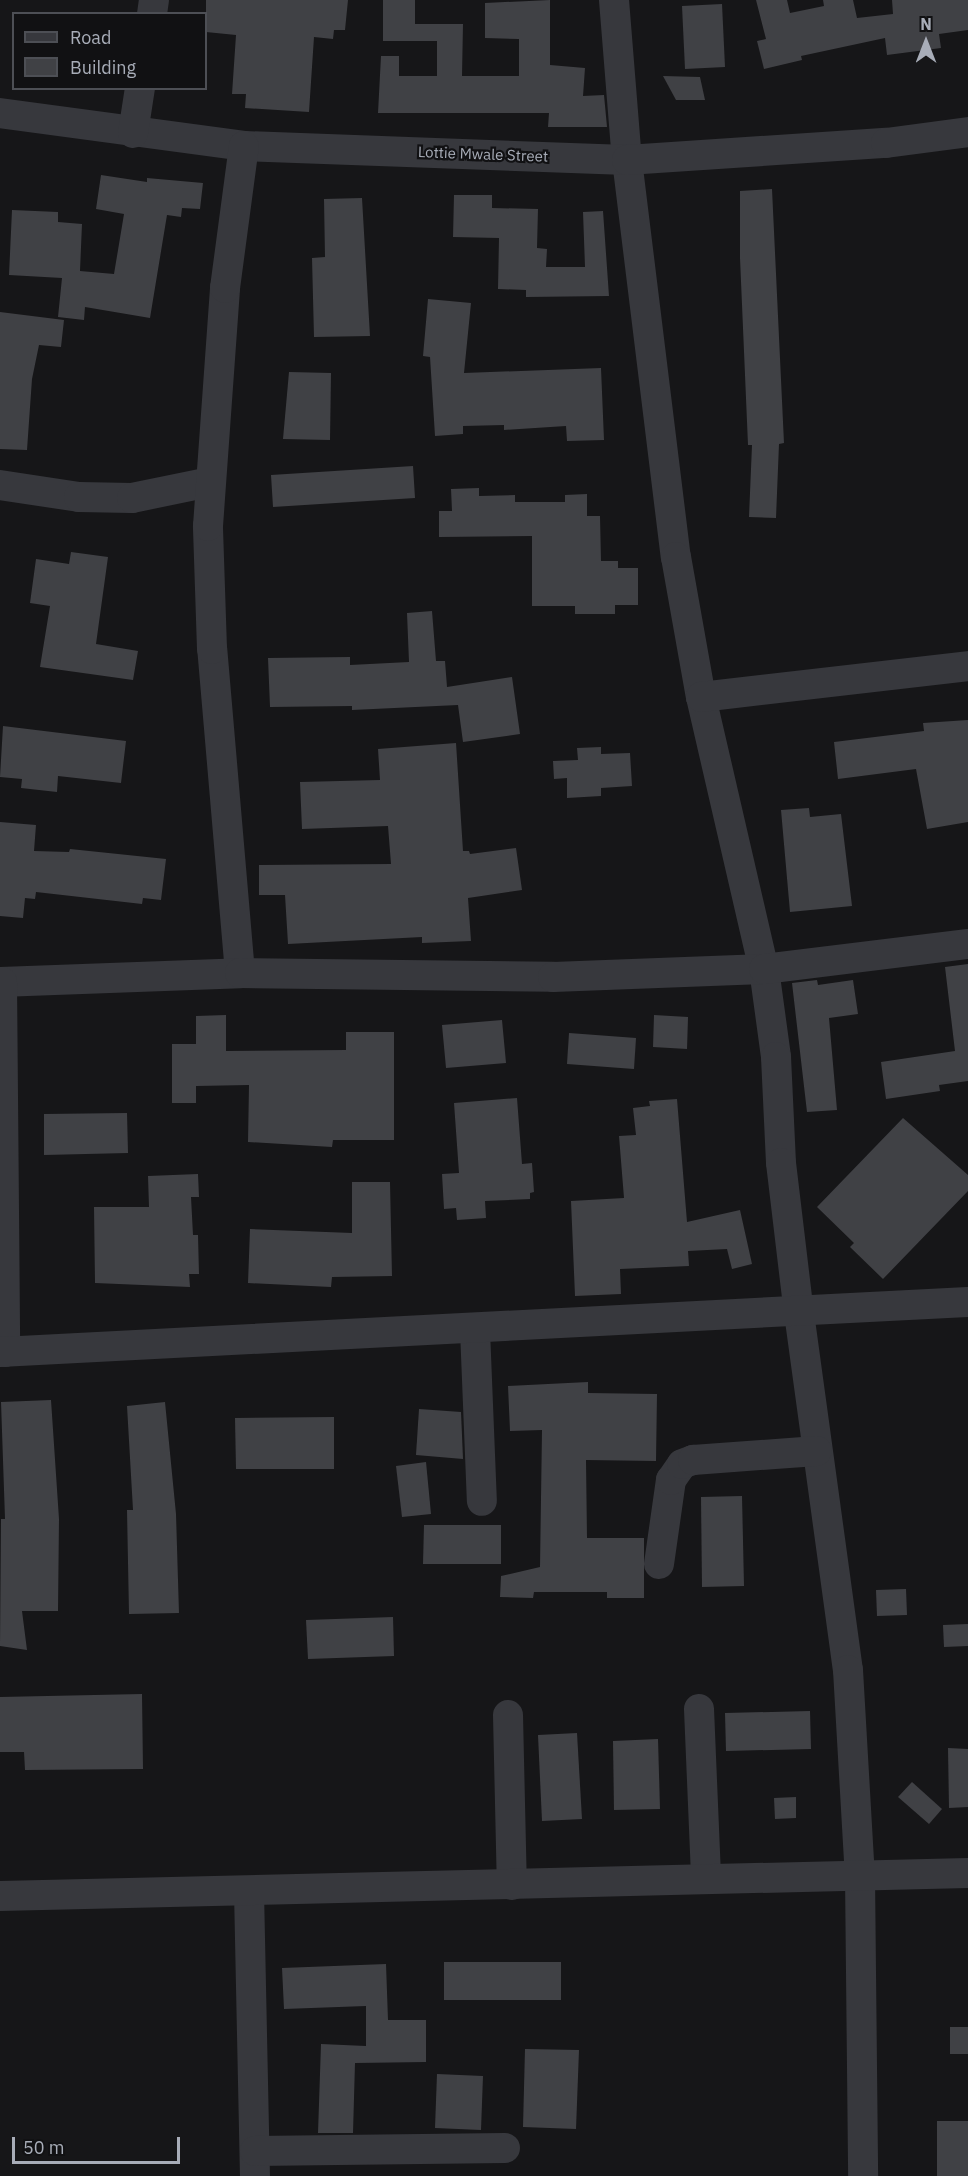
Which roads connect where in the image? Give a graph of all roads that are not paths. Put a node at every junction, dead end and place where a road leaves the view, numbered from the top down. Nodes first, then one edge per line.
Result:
1 (614, 0) edge
2 (140, 90) edge
3 (0, 113) edge
4 (968, 132) edge
5 (133, 133) junction
6 (244, 146) junction
7 (627, 160) junction
8 (210, 482) junction
9 (0, 485) edge
10 (968, 666) edge
11 (701, 698) junction
12 (968, 944) edge
13 (764, 969) junction
14 (240, 973) junction
15 (1, 982) edge
16 (968, 1302) edge
17 (799, 1313) junction
18 (475, 1330) junction
19 (2, 1352) edge
20 (817, 1451) junction
21 (482, 1501) dead end
22 (659, 1564) dead end
23 (699, 1709) dead end
24 (508, 1715) dead end
25 (968, 1874) edge
26 (860, 1876) junction
27 (706, 1879) junction
28 (512, 1885) junction
29 (249, 1891) junction
30 (0, 1896) edge
31 (505, 2148) dead end
32 (255, 2163) edge
33 (864, 2176) edge

1 - 7 street
2 - 5 street
3 - 5 street, Lottie Mwale Street
4 - 7 street, Lottie Mwale Street
5 - 6 street, Lottie Mwale Street
6 - 7 street, Lottie Mwale Street
6 - 8 street
7 - 11 street
8 - 9 street
8 - 14 street
10 - 11 street
11 - 13 street
12 - 13 street
13 - 14 street
13 - 17 street
14 - 15 street
15 - 19 street
16 - 17 street
17 - 18 street
17 - 20 street
18 - 19 street
18 - 21 street
20 - 22 street
20 - 26 street
23 - 27 street
24 - 28 street
25 - 26 street
26 - 27 street
26 - 33 street
27 - 28 street
28 - 29 street
29 - 30 street
29 - 32 street
31 - 32 street

